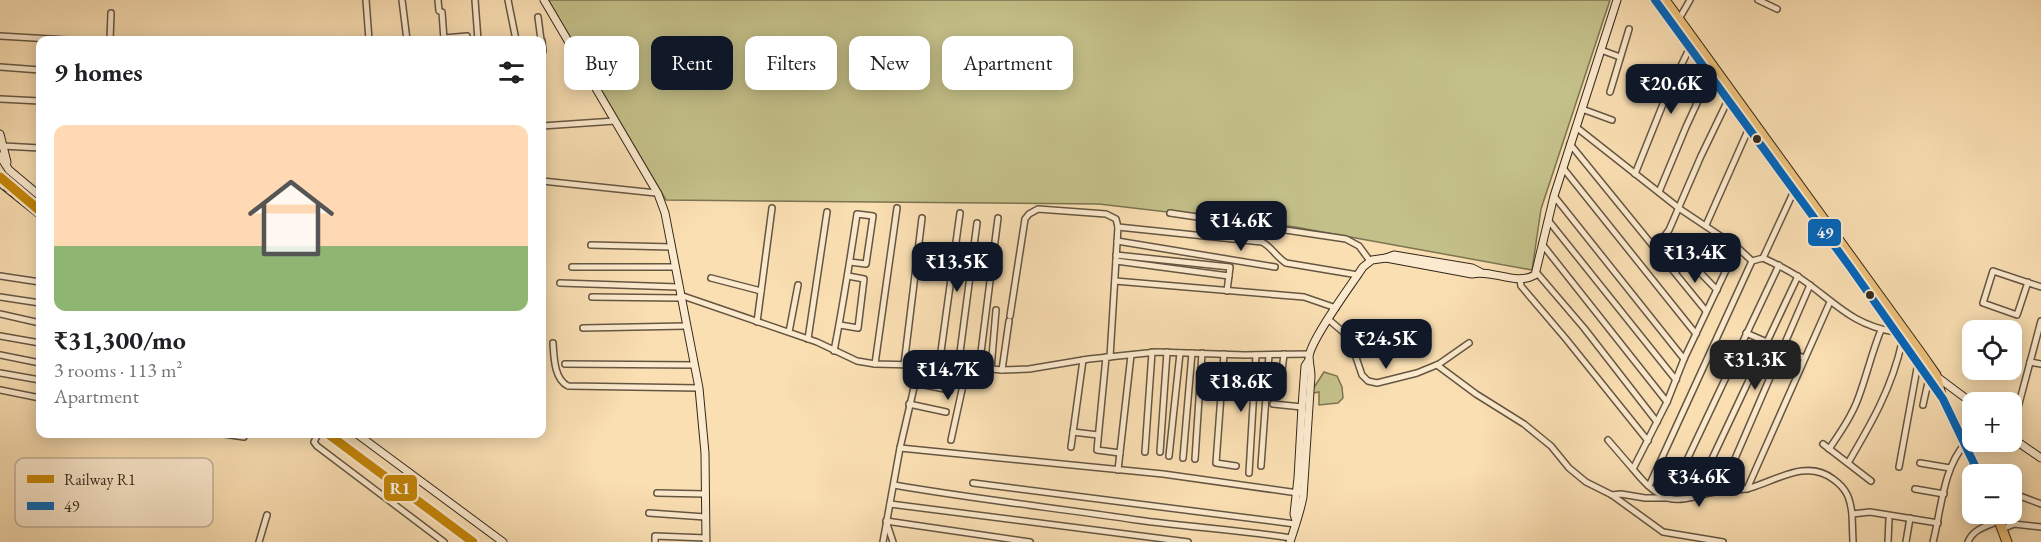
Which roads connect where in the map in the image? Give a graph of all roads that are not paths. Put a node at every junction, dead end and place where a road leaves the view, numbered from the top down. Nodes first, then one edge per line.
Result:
1 (366, 0) edge
2 (402, 0) edge
3 (438, 0) edge
4 (475, 0) edge
5 (508, 0) edge
6 (544, 0) edge
7 (1617, 0) edge
8 (1655, 0) edge
9 (1665, 0) edge
10 (1690, 0) edge
11 (1758, 0) edge
12 (1777, 9) dead end
13 (111, 13) dead end
14 (538, 17) dead end
15 (1679, 19) junction
16 (1629, 29) dead end
17 (0, 36) edge
18 (110, 36) edge
19 (369, 36) edge
20 (406, 36) edge
21 (444, 36) edge
22 (478, 36) edge
23 (515, 36) edge
24 (540, 36) edge
25 (36, 38) edge
26 (1690, 47) junction
27 (1601, 50) junction
28 (1620, 57) junction
29 (0, 67) edge
30 (36, 70) edge
31 (1710, 75) junction
32 (1611, 92) dead end
33 (0, 99) edge
34 (1728, 100) junction
35 (36, 101) edge
36 (1582, 109) junction
37 (1612, 120) dead end
38 (615, 121) junction
39 (546, 126) edge
40 (1576, 127) junction
41 (1749, 128) junction
42 (0, 134) edge
43 (1570, 144) junction
44 (3, 146) junction
45 (36, 148) edge
46 (0, 156) edge
47 (1563, 168) junction
48 (9, 170) junction
49 (1635, 174) junction
50 (546, 181) edge
51 (1794, 190) junction
52 (1659, 192) junction
53 (36, 193) edge
54 (657, 193) junction
55 (1554, 196) junction
56 (772, 208) dead end
57 (897, 208) dead end
58 (1680, 209) junction
59 (827, 212) dead end
60 (960, 213) dead end
61 (1170, 213) dead end
62 (922, 218) dead end
63 (998, 218) dead end
64 (1548, 220) junction
65 (977, 223) dead end
66 (1706, 225) junction
67 (1118, 227) junction
68 (1117, 241) junction
69 (1542, 244) junction
70 (591, 245) dead end
71 (672, 247) junction
72 (1737, 247) junction
73 (1655, 248) junction
74 (1116, 258) junction
75 (1763, 258) junction
76 (1370, 261) junction
77 (1752, 261) junction
78 (850, 262) junction
79 (1779, 265) junction
80 (572, 267) dead end
81 (675, 267) junction
82 (1275, 267) dead end
83 (1675, 272) junction
84 (1536, 273) junction
85 (1358, 275) junction
86 (0, 276) edge
87 (848, 276) junction
88 (1229, 276) junction
89 (1798, 276) junction
90 (711, 278) dead end
91 (1520, 280) junction
92 (36, 281) edge
93 (1115, 281) junction
94 (2028, 282) junction
95 (560, 283) dead end
96 (798, 285) dead end
97 (1809, 285) junction
98 (2041, 286) edge
99 (1717, 290) junction
100 (761, 291) junction
101 (1227, 291) junction
102 (679, 293) junction
103 (0, 297) edge
104 (592, 297) dead end
105 (36, 302) edge
106 (1830, 302) junction
107 (1336, 308) junction
108 (996, 310) dead end
109 (1706, 311) junction
110 (0, 314) edge
111 (1329, 319) junction
112 (2041, 321) edge
113 (36, 322) edge
114 (757, 322) junction
115 (840, 325) junction
116 (686, 326) junction
117 (583, 328) dead end
118 (1881, 330) junction
119 (789, 332) junction
120 (1746, 333) junction
121 (1696, 334) junction
122 (0, 336) edge
123 (1899, 336) junction
124 (808, 339) junction
125 (2038, 341) edge
126 (36, 342) edge
127 (1765, 342) junction
128 (553, 343) dead end
129 (1469, 343) dead end
130 (1781, 349) junction
131 (834, 351) junction
132 (1152, 352) junction
133 (1167, 352) junction
134 (1179, 353) junction
135 (1192, 353) junction
136 (1203, 353) junction
137 (1224, 354) junction
138 (1284, 354) junction
139 (0, 355) edge
140 (1131, 355) junction
141 (1256, 355) junction
142 (1269, 355) junction
143 (1108, 357) junction
144 (1309, 357) junction
145 (1804, 358) junction
146 (1684, 359) junction
147 (1920, 359) junction
148 (1083, 360) junction
149 (36, 362) edge
150 (2030, 362) junction
151 (565, 364) dead end
152 (875, 364) junction
153 (1437, 364) junction
154 (2041, 364) edge
155 (695, 365) junction
156 (904, 365) junction
157 (919, 366) junction
158 (939, 366) junction
159 (957, 366) junction
160 (967, 367) junction
161 (979, 368) junction
162 (991, 369) junction
163 (1002, 370) junction
164 (0, 373) edge
165 (1932, 377) junction
166 (36, 379) edge
167 (1676, 380) junction
168 (914, 383) junction
169 (699, 388) junction
170 (1280, 388) dead end
171 (0, 390) edge
172 (2022, 392) edge
173 (1962, 396) edge
174 (36, 397) edge
175 (1667, 402) junction
176 (909, 404) junction
177 (1273, 404) dead end
178 (1923, 405) dead end
179 (1302, 407) junction
180 (946, 412) dead end
181 (1657, 422) junction
182 (1073, 432) junction
183 (1098, 435) junction
184 (1304, 435) junction
185 (316, 438) edge
186 (362, 438) edge
187 (1962, 439) edge
188 (951, 440) dead end
189 (1608, 440) dead end
190 (1648, 441) junction
191 (1823, 444) dead end
192 (2022, 445) edge
193 (1071, 447) dead end
194 (1962, 447) edge
195 (900, 448) junction
196 (1829, 449) junction
197 (1145, 452) dead end
198 (1161, 452) dead end
199 (1120, 453) junction
200 (1169, 456) dead end
201 (1183, 458) dead end
202 (2041, 458) edge
203 (1195, 459) dead end
204 (1848, 463) junction
205 (1920, 463) dead end
206 (1236, 466) dead end
207 (1261, 466) dead end
208 (1899, 467) dead end
209 (1950, 468) junction
210 (1633, 469) junction
211 (1118, 470) junction
212 (1249, 473) dead end
213 (1871, 481) dead end
214 (973, 483) dead end
215 (894, 485) junction
216 (1649, 486) junction
217 (1747, 489) junction
218 (1915, 489) dead end
219 (1721, 491) junction
220 (657, 493) dead end
221 (1300, 493) junction
222 (705, 494) junction
223 (1944, 494) junction
224 (1612, 495) junction
225 (1694, 497) junction
226 (2022, 497) edge
227 (1669, 498) junction
228 (890, 504) junction
229 (2041, 504) edge
230 (649, 513) dead end
231 (1852, 514) junction
232 (267, 515) dead end
233 (705, 517) junction
234 (1910, 518) junction
235 (1889, 519) dead end
236 (886, 521) junction
237 (1296, 523) junction
238 (1938, 523) junction
239 (1992, 524) edge
240 (2000, 524) edge
241 (2014, 524) edge
242 (2041, 527) edge
243 (677, 539) edge
244 (706, 540) edge
245 (1291, 540) edge
246 (259, 542) edge
247 (444, 542) edge
248 (503, 542) edge
249 (655, 542) edge
250 (883, 542) edge
251 (893, 542) edge
252 (1030, 542) edge
253 (1188, 542) edge
254 (1723, 542) edge
255 (1854, 542) edge
256 (1888, 542) edge
257 (1906, 542) edge
258 (1933, 542) edge
259 (1968, 542) edge
260 (2007, 542) edge

1 - 19 street
2 - 20 street
3 - 21 street
4 - 22 street
5 - 23 street
6 - 38 street
7 - 27 street
8 - 26 highway
9 - 15 highway
10 - 15 street
11 - 12 street
13 - 18 street
14 - 24 street
15 - 147 highway
16 - 28 street
17 - 25 street
26 - 31 highway
26 - 49 street
27 - 28 street
27 - 36 street
28 - 32 street
29 - 30 street
31 - 34 highway
31 - 52 street
33 - 35 street
34 - 41 highway
34 - 58 street
36 - 37 street
36 - 40 street
38 - 39 street
38 - 54 street
40 - 43 street
40 - 49 street
41 - 51 highway
41 - 66 street
42 - 44 street
43 - 47 street
43 - 73 street
44 - 45 street
44 - 48 street
46 - 48 street
47 - 55 street
47 - 121 street
48 - 53 street
49 - 52 street
50 - 54 street
51 - 75 street
51 - 123 highway
52 - 58 street
54 - 71 street
55 - 64 street
55 - 146 street
56 - 100 street
57 - 152 street
58 - 66 street
58 - 73 street
59 - 124 street
60 - 158 street
61 - 76 street
62 - 156 street
63 - 161 street
64 - 69 street
64 - 167 street
65 - 159 street
66 - 72 street
67 - 68 street
67 - 85 street
67 - 163 street
68 - 74 street
68 - 82 street
69 - 84 street
69 - 175 street
70 - 71 street
71 - 81 street
72 - 77 street
72 - 99 street
73 - 83 street
74 - 88 street
74 - 88 street
74 - 93 street
75 - 77 street
75 - 79 street
76 - 85 street
76 - 91 street
77 - 216 street
78 - 78 street
78 - 87 street
79 - 89 street
79 - 120 street
80 - 81 street
81 - 102 street
83 - 99 street
83 - 109 street
84 - 91 street
84 - 181 street
85 - 107 street
86 - 92 street
87 - 115 street
87 - 115 street
88 - 101 street
89 - 97 street
89 - 127 street
90 - 100 street
91 - 190 street
93 - 101 street
93 - 143 street
94 - 94 street
94 - 98 street
95 - 102 street
96 - 119 street
97 - 106 street
97 - 130 street
99 - 109 street
100 - 114 street
101 - 107 street
102 - 104 street
102 - 114 street
102 - 116 street
103 - 105 street
106 - 118 street
106 - 145 street
107 - 111 street
108 - 162 street
109 - 121 street
110 - 113 street
111 - 144 street
111 - 153 street
112 - 125 street
114 - 119 street
115 - 131 street
116 - 117 street
116 - 155 street
118 - 123 street
118 - 196 street
119 - 124 street
120 - 127 street
120 - 227 street
121 - 146 street
122 - 126 street
123 - 147 highway
123 - 204 street
124 - 131 street
125 - 150 street
127 - 130 street
127 - 225 street
128 - 169 street
129 - 153 street
130 - 145 street
130 - 219 street
131 - 152 street
132 - 133 street
132 - 140 street
132 - 197 street
133 - 134 street
133 - 198 street
134 - 135 street
134 - 200 street
135 - 136 street
135 - 201 street
136 - 137 street
136 - 203 street
137 - 141 street
137 - 206 street
138 - 142 street
138 - 144 street
138 - 170 street
139 - 149 street
140 - 143 street
140 - 199 street
141 - 142 street
141 - 212 street
142 - 207 street
143 - 148 street
143 - 183 street
144 - 179 street
144 - 184 street
145 - 217 street
146 - 167 street
147 - 165 highway
147 - 208 street
148 - 163 street
148 - 182 street
150 - 154 street
150 - 172 street
151 - 155 street
152 - 156 street
153 - 224 street
155 - 169 street
156 - 157 street
157 - 158 street
157 - 168 street
158 - 159 street
159 - 160 street
159 - 168 street
160 - 161 street
160 - 188 street
161 - 162 street
162 - 163 street
164 - 166 street
165 - 173 street
165 - 178 street
165 - 187 highway
167 - 175 street
168 - 176 street
169 - 222 street
171 - 174 street
175 - 181 street
176 - 180 street
176 - 195 street
177 - 179 street
179 - 184 street
181 - 190 street
182 - 183 street
182 - 193 street
183 - 199 street
184 - 221 street
185 - 247 street
186 - 248 street
189 - 210 street
190 - 210 street
191 - 196 street
192 - 202 street
194 - 209 street
195 - 211 street
195 - 215 street
196 - 204 street
199 - 211 street
204 - 213 street
205 - 209 street
209 - 223 street
210 - 216 street
211 - 221 street
214 - 237 street
215 - 228 street
215 - 245 street
216 - 227 street
217 - 219 street
217 - 231 street
218 - 223 street
219 - 225 street
220 - 222 street
221 - 237 street
222 - 233 street
223 - 238 street
224 - 227 street
224 - 254 street
225 - 227 street
226 - 229 street
228 - 236 street
228 - 253 street
230 - 233 street
231 - 234 street
231 - 255 street
232 - 246 street
233 - 244 street
234 - 238 street
234 - 257 street
235 - 256 street
236 - 250 street
236 - 251 street
236 - 252 street
237 - 245 street
238 - 258 street
239 - 259 street
240 - 260 highway
241 - 242 street
243 - 244 street
243 - 249 street

